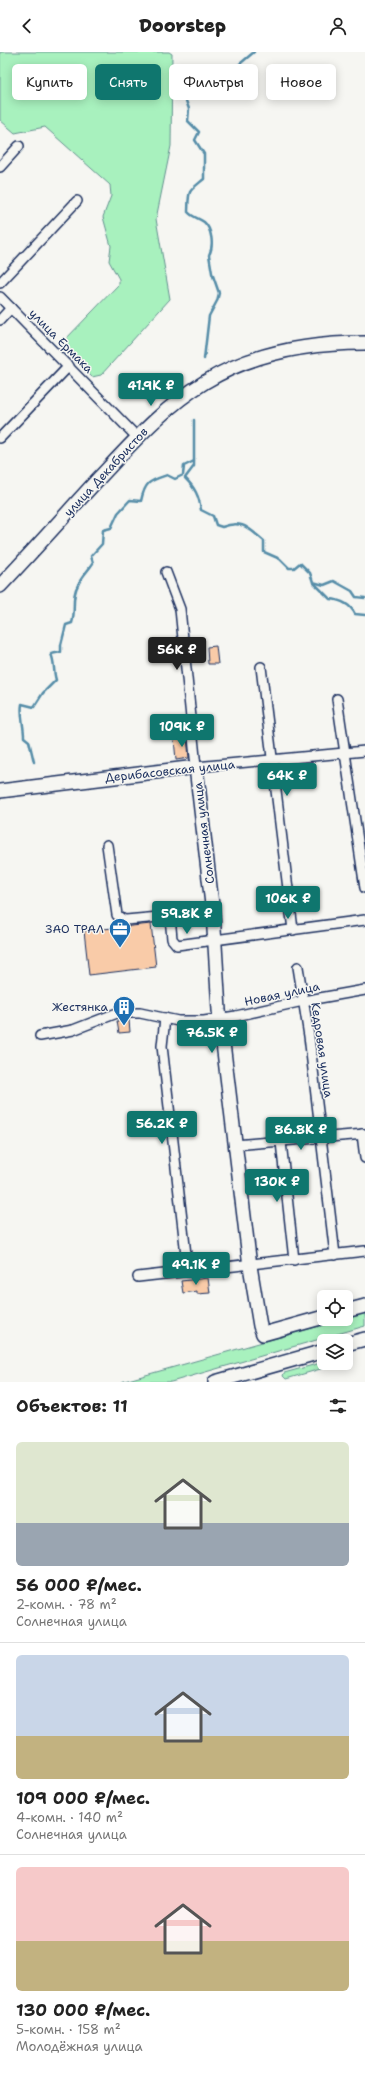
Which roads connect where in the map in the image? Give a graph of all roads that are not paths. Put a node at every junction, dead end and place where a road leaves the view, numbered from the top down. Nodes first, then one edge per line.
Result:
1 (19, 146) dead end
2 (0, 167) edge
3 (78, 201) dead end
4 (0, 283) edge
5 (0, 298) edge
6 (11, 308) junction
7 (0, 320) edge
8 (365, 344) edge
9 (69, 366) junction
10 (137, 437) junction
11 (0, 438) edge
12 (166, 572) dead end
13 (0, 586) edge
14 (261, 667) dead end
15 (337, 698) dead end
16 (365, 751) edge
17 (344, 752) junction
18 (272, 760) junction
19 (196, 767) junction
20 (0, 791) edge
21 (107, 845) dead end
22 (365, 888) edge
23 (365, 920) edge
24 (293, 930) junction
25 (213, 942) junction
26 (298, 967) dead end
27 (365, 990) edge
28 (303, 1001) junction
29 (165, 1018) junction
30 (220, 1019) junction
31 (40, 1036) dead end
32 (364, 1134) edge
33 (321, 1139) junction
34 (281, 1142) junction
35 (235, 1145) junction
36 (365, 1158) edge
37 (365, 1251) edge
38 (335, 1255) junction
39 (294, 1260) junction
40 (250, 1266) junction
41 (188, 1272) junction
42 (138, 1277) dead end
43 (365, 1306) edge
44 (353, 1309) edge
45 (317, 1319) edge
46 (365, 1339) edge
47 (353, 1342) edge
48 (317, 1353) edge
49 (215, 1382) edge

1 - 2 street
3 - 4 street
5 - 6 street, улица Ермака
6 - 7 street
6 - 9 street, улица Ермака
8 - 10 street, улица Декабристов
9 - 10 street, улица Ермака
9 - 11 street
10 - 13 street, улица Декабристов
12 - 19 street, Солнечная улица
14 - 18 street
15 - 17 street
16 - 17 street, Дерибасовская улица
17 - 18 street, Дерибасовская улица
17 - 22 street
18 - 19 street, Дерибасовская улица
18 - 24 street
19 - 20 street, Дерибасовская улица
19 - 25 street, Солнечная улица
21 - 25 street
23 - 24 street
24 - 25 street
25 - 30 street, Солнечная улица
26 - 28 street, Кедровая улица
27 - 28 street, Новая улица
28 - 30 street, Новая улица
28 - 33 street, Кедровая улица
29 - 30 street, Новая улица
29 - 31 street, Новая улица
29 - 41 street
30 - 35 street, Солнечная улица
32 - 33 street
32 - 36 street
33 - 34 street
33 - 38 street, Кедровая улица
34 - 35 street
34 - 39 street
35 - 40 street, Солнечная улица
37 - 38 street
38 - 39 street
39 - 40 street
40 - 41 street
40 - 45 street, Солнечная улица
41 - 42 street
43 - 44 street
46 - 47 street
48 - 49 street

